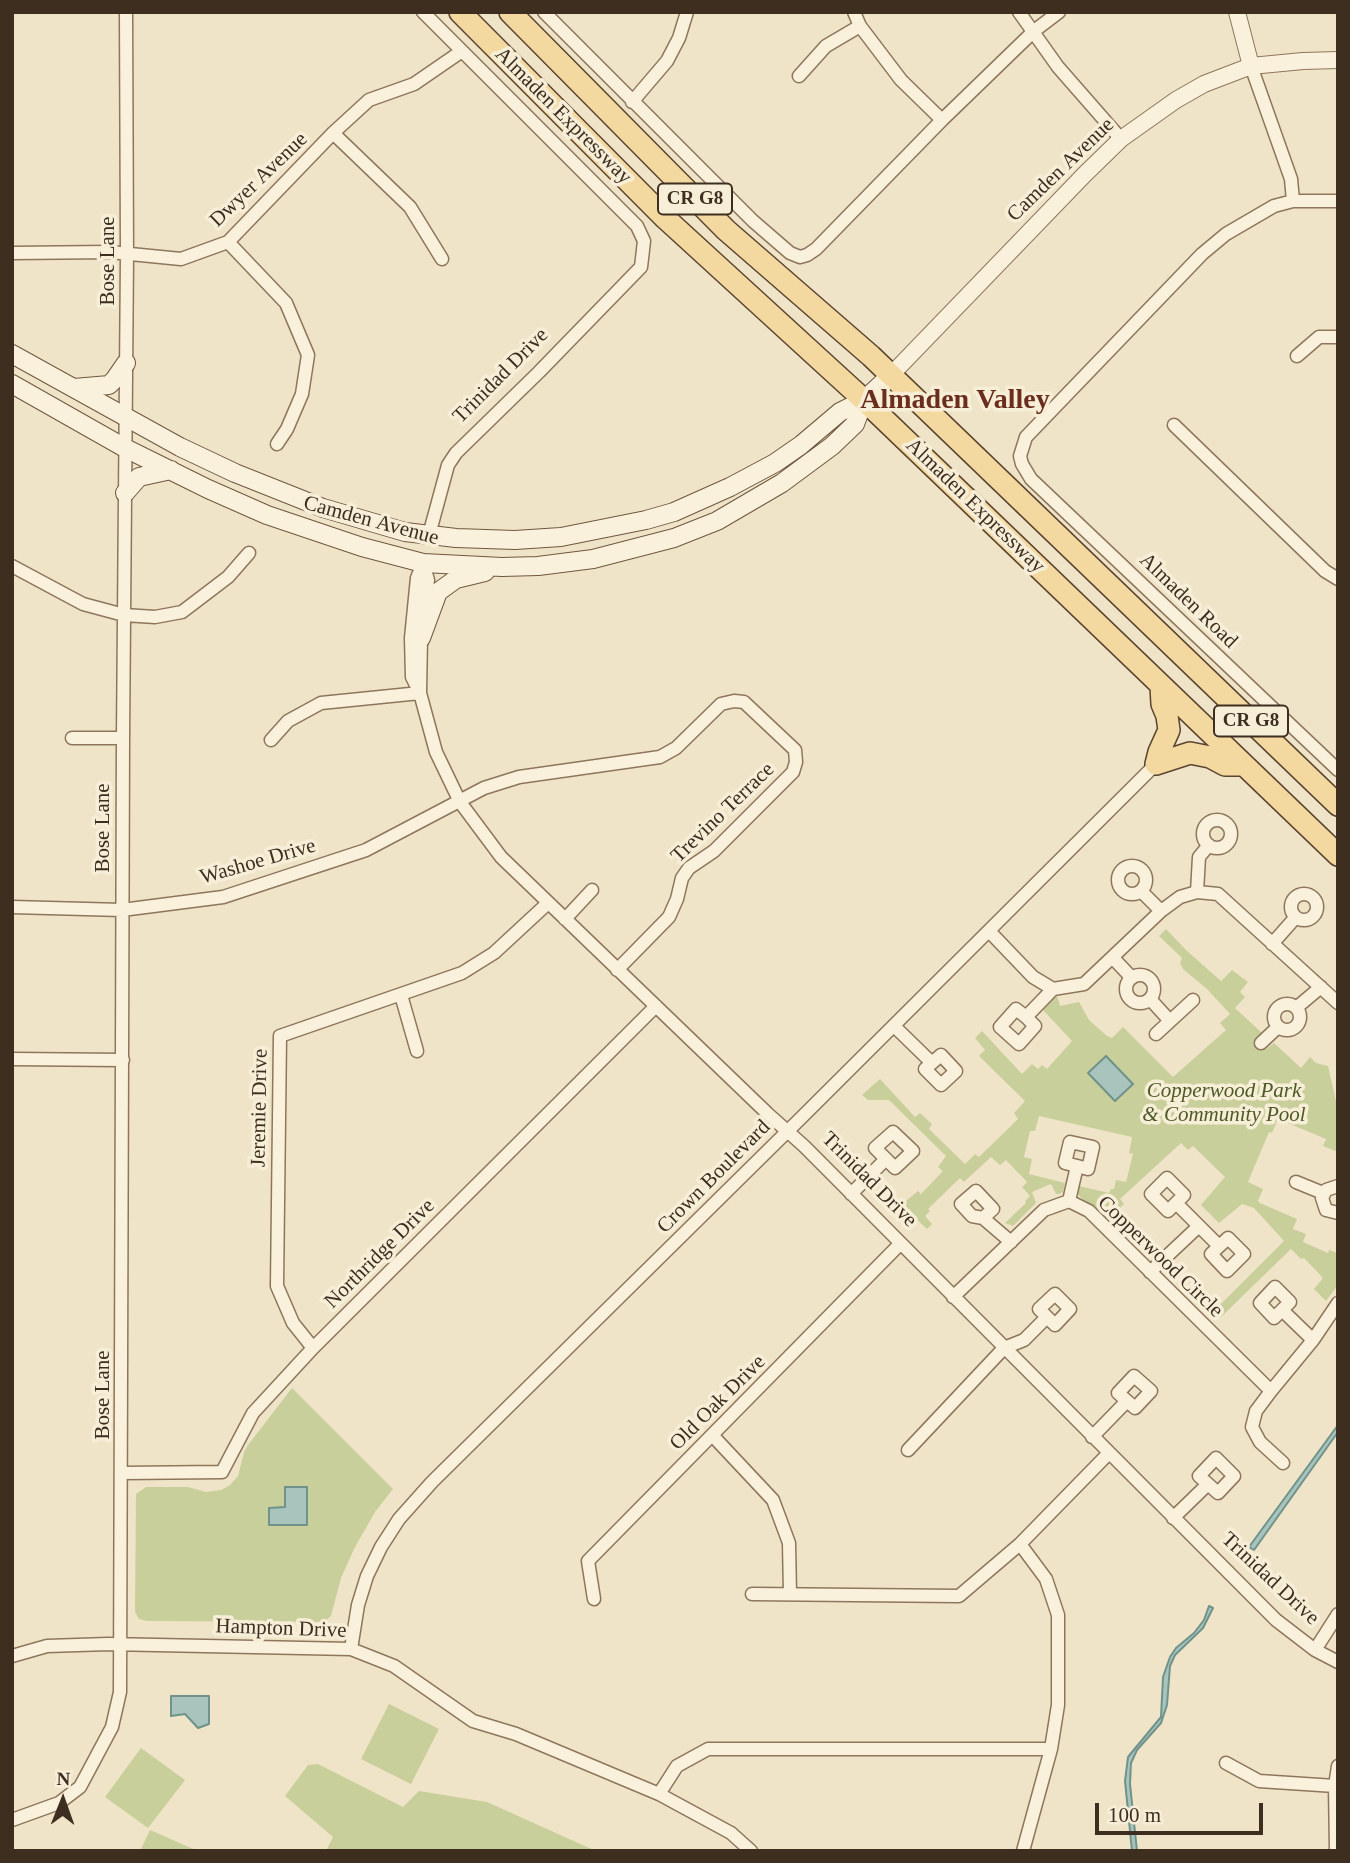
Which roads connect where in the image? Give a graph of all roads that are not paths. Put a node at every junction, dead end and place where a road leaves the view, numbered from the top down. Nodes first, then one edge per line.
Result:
1 (126, 12) edge
2 (423, 12) edge
3 (460, 12) edge
4 (510, 12) edge
5 (544, 12) edge
6 (687, 12) edge
7 (854, 12) edge
8 (1019, 12) edge
9 (1059, 12) edge
10 (1237, 12) edge
11 (860, 26) junction
12 (1034, 31) junction
13 (462, 51) junction
14 (1338, 60) edge
15 (1251, 66) junction
16 (799, 76) dead end
17 (632, 102) junction
18 (942, 120) junction
19 (333, 133) junction
20 (1121, 139) junction
21 (1293, 201) junction
22 (1338, 201) edge
23 (229, 242) junction
24 (12, 253) edge
25 (127, 255) junction
26 (442, 259) dead end
27 (1338, 337) edge
28 (12, 354) edge
29 (1297, 356) dead end
30 (126, 363) junction
31 (891, 375) junction
32 (12, 384) edge
33 (74, 388) junction
34 (864, 400) junction
35 (126, 418) junction
36 (1174, 425) dead end
37 (276, 444) dead end
38 (125, 448) junction
39 (171, 470) junction
40 (125, 493) junction
41 (429, 535) junction
42 (249, 553) dead end
43 (423, 563) junction
44 (12, 566) edge
45 (502, 567) junction
46 (1338, 579) edge
47 (124, 615) junction
48 (421, 638) junction
49 (1161, 686) junction
50 (421, 693) junction
51 (72, 738) dead end
52 (123, 738) junction
53 (271, 740) dead end
54 (1156, 764) junction
55 (1244, 765) junction
56 (1338, 770) edge
57 (460, 802) junction
58 (1338, 805) edge
59 (1209, 845) junction
60 (1338, 855) edge
61 (592, 890) dead end
62 (1141, 891) junction
63 (1197, 892) junction
64 (548, 903) junction
65 (12, 907) edge
66 (122, 909) junction
67 (1161, 911) junction
68 (1296, 918) junction
69 (565, 919) junction
70 (989, 931) junction
71 (1272, 944) junction
72 (1113, 958) junction
73 (617, 970) junction
74 (1132, 978) junction
75 (1321, 987) junction
76 (1053, 989) junction
77 (401, 995) junction
78 (1150, 999) junction
79 (1193, 1000) dead end
80 (1338, 1003) edge
81 (656, 1006) junction
82 (1296, 1009) junction
83 (1026, 1017) dead end
84 (1170, 1021) junction
85 (894, 1026) junction
86 (1278, 1027) junction
87 (1156, 1034) dead end
88 (1261, 1043) dead end
89 (417, 1051) dead end
90 (12, 1059) edge
91 (123, 1060) junction
92 (932, 1063) dead end
93 (788, 1132) junction
94 (886, 1159) dead end
95 (1077, 1166) dead end
96 (1296, 1182) dead end
97 (1338, 1186) edge
98 (1323, 1193) junction
99 (851, 1194) junction
100 (1069, 1201) junction
101 (1176, 1203) dead end
102 (1338, 1213) edge
103 (983, 1218) dead end
104 (1199, 1226) junction
105 (1011, 1242) junction
106 (900, 1244) junction
107 (1219, 1246) dead end
108 (1150, 1272) junction
109 (1256, 1285) dead end
110 (953, 1297) junction
111 (1338, 1303) edge
112 (1047, 1317) dead end
113 (1313, 1340) junction
114 (313, 1348) junction
115 (1004, 1348) junction
116 (1271, 1391) junction
117 (1127, 1401) dead end
118 (713, 1436) junction
119 (1092, 1437) junction
120 (908, 1450) dead end
121 (1109, 1453) junction
122 (1283, 1464) dead end
123 (122, 1473) junction
124 (1208, 1484) dead end
125 (1173, 1518) junction
126 (1020, 1544) junction
127 (752, 1594) dead end
128 (790, 1594) junction
129 (594, 1599) dead end
130 (1338, 1614) edge
131 (120, 1644) junction
132 (351, 1649) junction
133 (1315, 1650) junction
134 (12, 1656) edge
135 (1338, 1662) edge
136 (1051, 1749) junction
137 (1226, 1763) dead end
138 (1338, 1766) edge
139 (1335, 1786) junction
140 (659, 1794) junction
141 (12, 1820) edge
142 (751, 1851) edge
143 (1023, 1851) edge
144 (1336, 1851) edge

1 - 25 street, Bose Lane
2 - 13 street
3 - 34 main road, Almaden Expressway / CR G8
4 - 31 main road, Almaden Expressway / CR G8
5 - 17 street
6 - 17 street
7 - 11 street
8 - 12 street
9 - 12 street
10 - 15 street
11 - 16 street
11 - 18 street
12 - 18 street
12 - 20 street
13 - 19 street, Dwyer Avenue
13 - 41 street, Trinidad Drive
14 - 15 street, Camden Avenue
15 - 20 street, Camden Avenue
15 - 21 street
17 - 18 street
19 - 23 street, Dwyer Avenue
19 - 26 street
20 - 31 street, Camden Avenue
21 - 22 street
21 - 56 street, Almaden Road
23 - 25 street, Dwyer Avenue
23 - 37 street
24 - 25 street, Dwyer Avenue
25 - 30 street, Bose Lane
27 - 29 street
28 - 33 main road, Camden Avenue
30 - 33 main road
30 - 35 street, Bose Lane
31 - 34 main road, Camden Avenue
31 - 58 main road, Almaden Expressway / CR G8
32 - 38 main road, Camden Avenue
33 - 35 main road, Camden Avenue
34 - 41 main road, Camden Avenue
34 - 45 main road, Camden Avenue
34 - 49 main road, Almaden Expressway / CR G8
35 - 38 street, Bose Lane
35 - 41 main road, Camden Avenue
36 - 46 street
38 - 39 main road, Camden Avenue
38 - 40 street, Bose Lane
39 - 40 main road
39 - 43 main road, Camden Avenue
40 - 47 street, Bose Lane
41 - 43 main road, Trinidad Drive
42 - 47 street
43 - 45 main road, Camden Avenue
43 - 48 street, Trinidad Drive
43 - 50 street, Trinidad Drive
44 - 47 street
45 - 48 main road
47 - 52 street, Bose Lane
48 - 50 street, Trinidad Drive
49 - 54 main road
49 - 55 main road, Almaden Expressway / CR G8
50 - 53 street
50 - 57 street, Trinidad Drive
51 - 52 street
52 - 66 street, Bose Lane
54 - 55 main road
54 - 70 street, Crown Boulevard
55 - 60 main road, Almaden Expressway / CR G8
57 - 64 street, Trinidad Drive
57 - 66 street, Washoe Drive
57 - 73 street, Trevino Terrace
59 - 59 street
59 - 63 street
61 - 69 street
62 - 62 street
62 - 67 street
63 - 67 street
63 - 71 street
64 - 69 street, Trinidad Drive
64 - 77 street, Jeremie Drive
65 - 66 street, Washoe Drive
66 - 91 street, Bose Lane
67 - 72 street
68 - 68 street
68 - 71 street
69 - 73 street, Trinidad Drive
70 - 76 street
70 - 85 street, Crown Boulevard
71 - 75 street
72 - 74 street
72 - 76 street
73 - 81 street, Trinidad Drive
74 - 78 street
74 - 78 street
75 - 80 street
75 - 82 street
76 - 83 street
77 - 89 street
77 - 114 street, Jeremie Drive
78 - 84 street
79 - 84 street
81 - 93 street, Trinidad Drive
81 - 114 street, Northridge Drive
82 - 86 street
82 - 86 street
84 - 87 street
85 - 92 street
85 - 93 street, Crown Boulevard
86 - 88 street
90 - 91 street
91 - 123 street, Bose Lane
93 - 99 street, Trinidad Drive
93 - 132 street, Crown Boulevard
94 - 99 street
95 - 100 street
96 - 98 street
97 - 98 street
98 - 102 street
99 - 106 street, Trinidad Drive
100 - 105 street, Copperwood Circle
100 - 108 street, Copperwood Circle
101 - 104 street
103 - 105 street
104 - 107 street
104 - 108 street
105 - 110 street, Copperwood Circle
106 - 110 street, Trinidad Drive
106 - 118 street, Old Oak Drive
108 - 116 street, Copperwood Circle
109 - 113 street
110 - 115 street, Trinidad Drive
111 - 113 street
112 - 115 street
113 - 116 street
114 - 123 street, Northridge Drive
115 - 119 street, Trinidad Drive
115 - 120 street
116 - 122 street
117 - 119 street
118 - 128 street
118 - 129 street, Old Oak Drive
119 - 121 street, Trinidad Drive
121 - 125 street, Trinidad Drive
121 - 126 street
123 - 131 street, Bose Lane
124 - 125 street
125 - 133 street, Trinidad Drive
126 - 128 street
126 - 136 street
127 - 128 street
130 - 133 street
131 - 132 street, Hampton Drive
131 - 134 street, Hampton Drive
131 - 141 street, Bose Lane
132 - 140 street, Hampton Drive
133 - 135 street, Trinidad Drive
136 - 140 street
136 - 143 street
137 - 139 street
138 - 139 street
139 - 144 street
140 - 142 street, Hampton Drive

